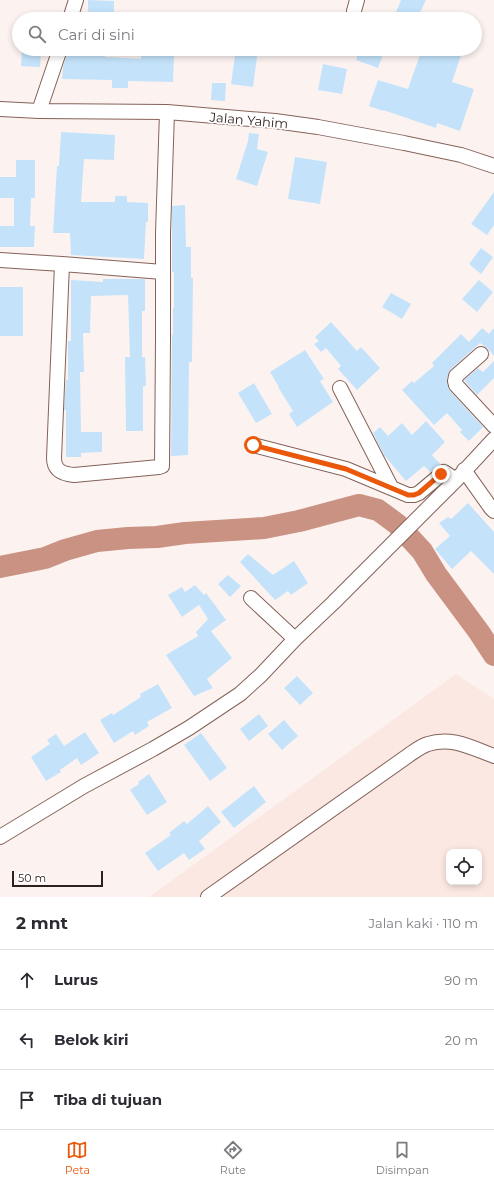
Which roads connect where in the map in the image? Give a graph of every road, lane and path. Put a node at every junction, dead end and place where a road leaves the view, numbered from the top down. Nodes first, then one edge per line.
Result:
1 (76, 0) edge
2 (72, 12) edge
3 (58, 56) edge
4 (0, 109) edge
5 (39, 111) junction
6 (167, 112) junction
7 (494, 166) edge
8 (0, 260) edge
9 (62, 264) junction
10 (163, 272) junction
11 (481, 354) dead end
12 (340, 388) dead end
13 (494, 426) edge
14 (494, 439) edge
15 (253, 445) dead end
16 (460, 475) junction
17 (391, 487) junction
18 (494, 511) edge
19 (251, 598) dead end
20 (295, 639) junction
21 (494, 756) edge
22 (0, 837) edge
23 (208, 897) edge

1 - 2 street
3 - 5 street
4 - 5 street, Jalan Yahim
5 - 6 street, Jalan Yahim
6 - 7 street, Jalan Yahim
6 - 10 street
8 - 9 street
9 - 10 street
9 - 10 street
11 - 13 street
12 - 17 street
14 - 16 street
15 - 17 street
16 - 17 street
16 - 18 street
16 - 20 street
19 - 20 street
20 - 22 street
21 - 23 street

